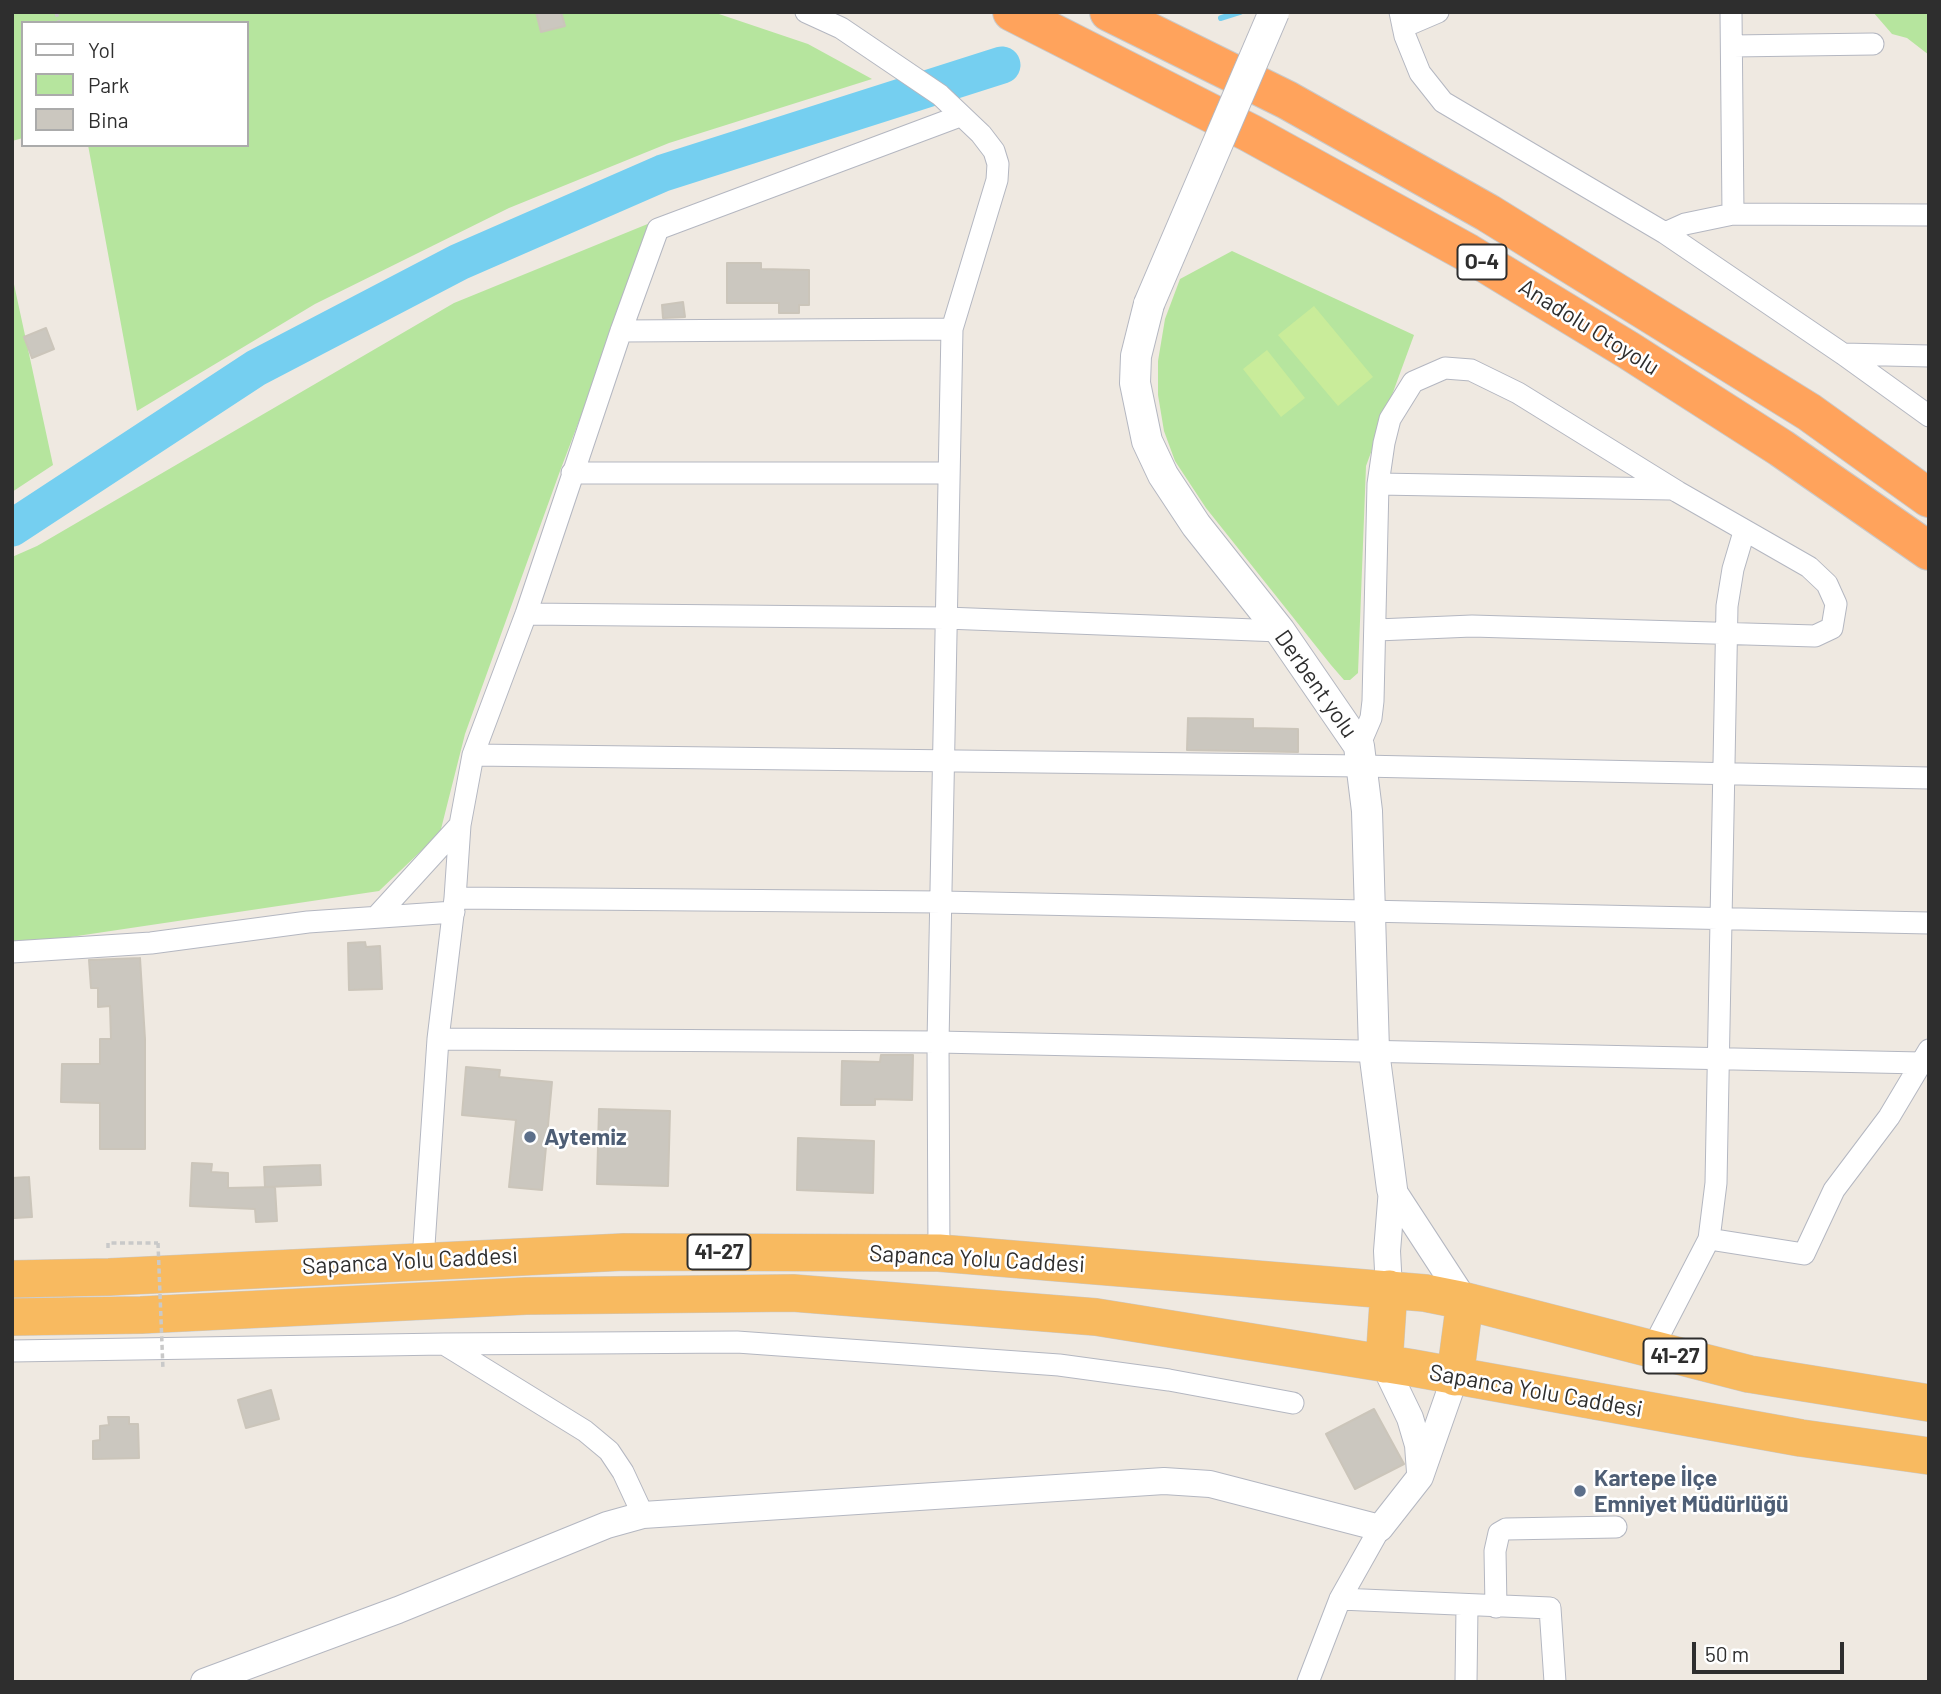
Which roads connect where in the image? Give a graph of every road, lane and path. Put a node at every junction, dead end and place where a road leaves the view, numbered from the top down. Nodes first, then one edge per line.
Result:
1 (806, 12) edge
2 (1012, 12) edge
3 (1109, 12) edge
4 (1274, 12) edge
5 (1437, 12) edge
6 (1731, 12) edge
7 (1402, 19) edge
8 (1873, 44) dead end
9 (1733, 46) junction
10 (960, 116) junction
11 (1733, 214) junction
12 (1929, 215) edge
13 (1665, 233) junction
14 (952, 328) junction
15 (621, 331) junction
16 (1843, 354) junction
17 (1929, 356) edge
18 (1929, 416) edge
19 (572, 473) junction
20 (949, 473) junction
21 (1378, 484) junction
22 (1672, 489) junction
23 (1929, 498) edge
24 (1744, 531) junction
25 (1929, 551) edge
26 (526, 614) junction
27 (946, 618) junction
28 (1377, 630) junction
29 (1280, 631) junction
30 (1726, 635) junction
31 (472, 755) junction
32 (1361, 756) junction
33 (944, 760) junction
34 (1723, 774) junction
35 (1929, 778) edge
36 (460, 825) junction
37 (942, 902) junction
38 (454, 905) junction
39 (1370, 911) junction
40 (376, 917) junction
41 (1719, 918) junction
42 (1929, 923) edge
43 (12, 952) edge
44 (438, 1040) junction
45 (938, 1042) junction
46 (1374, 1051) junction
47 (1925, 1057) edge
48 (1718, 1058) junction
49 (1392, 1189) junction
50 (1709, 1239) junction
51 (108, 1243) dead end
52 (939, 1253) junction
53 (423, 1260) junction
54 (12, 1279) edge
55 (1389, 1289) junction
56 (1465, 1301) junction
57 (12, 1317) edge
58 (444, 1344) junction
59 (12, 1351) edge
60 (1651, 1351) junction
61 (1384, 1364) junction
62 (163, 1370) dead end
63 (1455, 1377) junction
64 (1293, 1403) dead end
65 (1929, 1403) edge
66 (1929, 1456) edge
67 (1420, 1477) junction
68 (643, 1515) junction
69 (1616, 1527) dead end
70 (1380, 1528) junction
71 (1340, 1599) junction
72 (1467, 1607) junction
73 (1496, 1607) junction
74 (204, 1682) edge
75 (1308, 1682) edge
76 (1466, 1682) edge
77 (1555, 1682) edge

1 - 10 street
2 - 25 highway, Anadolu Otoyolu / O-4
3 - 23 highway, Anadolu Otoyolu / O-4
4 - 29 main road, Derbent yolu, bridge
5 - 7 street
6 - 9 street
7 - 13 street
8 - 9 street
9 - 11 street
10 - 14 street
10 - 15 street
11 - 12 street
11 - 13 street
13 - 16 street
14 - 15 street
14 - 20 street
15 - 19 street
16 - 17 street
16 - 18 street
19 - 20 street
19 - 26 street
20 - 27 street
21 - 22 street
21 - 22 street
21 - 28 street
22 - 24 street
24 - 30 street
24 - 30 street
26 - 27 street
26 - 31 street
27 - 29 street
27 - 33 street
28 - 30 street
28 - 32 street
29 - 32 main road, Derbent yolu
30 - 34 street
31 - 33 street
31 - 36 street
32 - 33 street
32 - 34 street
32 - 39 main road, Derbent yolu
33 - 37 street
34 - 35 street
34 - 41 street
36 - 38 street
36 - 40 street
37 - 38 street
37 - 39 street
37 - 45 street
38 - 40 street
38 - 44 street
39 - 41 street
39 - 46 main road, Derbent yolu
40 - 43 street
41 - 42 street
41 - 48 street
44 - 45 street
44 - 53 street
45 - 46 street
45 - 52 street
46 - 48 street
46 - 49 main road, Derbent yolu
47 - 48 street
47 - 50 street
48 - 50 street
49 - 55 street
49 - 56 street
50 - 60 street
51 - 62 path, bridge
52 - 53 highway, Sapanca Yolu Caddesi / 41-27
52 - 55 highway, Sapanca Yolu Caddesi / 41-27
53 - 54 highway, Sapanca Yolu Caddesi / 41-27
55 - 56 highway, Sapanca Yolu Caddesi / 41-27
55 - 61 highway
56 - 60 highway, Sapanca Yolu Caddesi / 41-27
56 - 63 highway
57 - 61 highway, Sapanca Yolu Caddesi
58 - 59 street
58 - 64 street
58 - 68 street
60 - 65 highway, Sapanca Yolu Caddesi / 41-27
61 - 63 highway, Sapanca Yolu Caddesi
61 - 67 street
63 - 66 highway, Sapanca Yolu Caddesi
63 - 67 street
67 - 70 street
68 - 70 street
68 - 74 street
69 - 73 street
70 - 71 street
71 - 72 street
71 - 75 street
72 - 73 street
72 - 76 street
73 - 77 street

